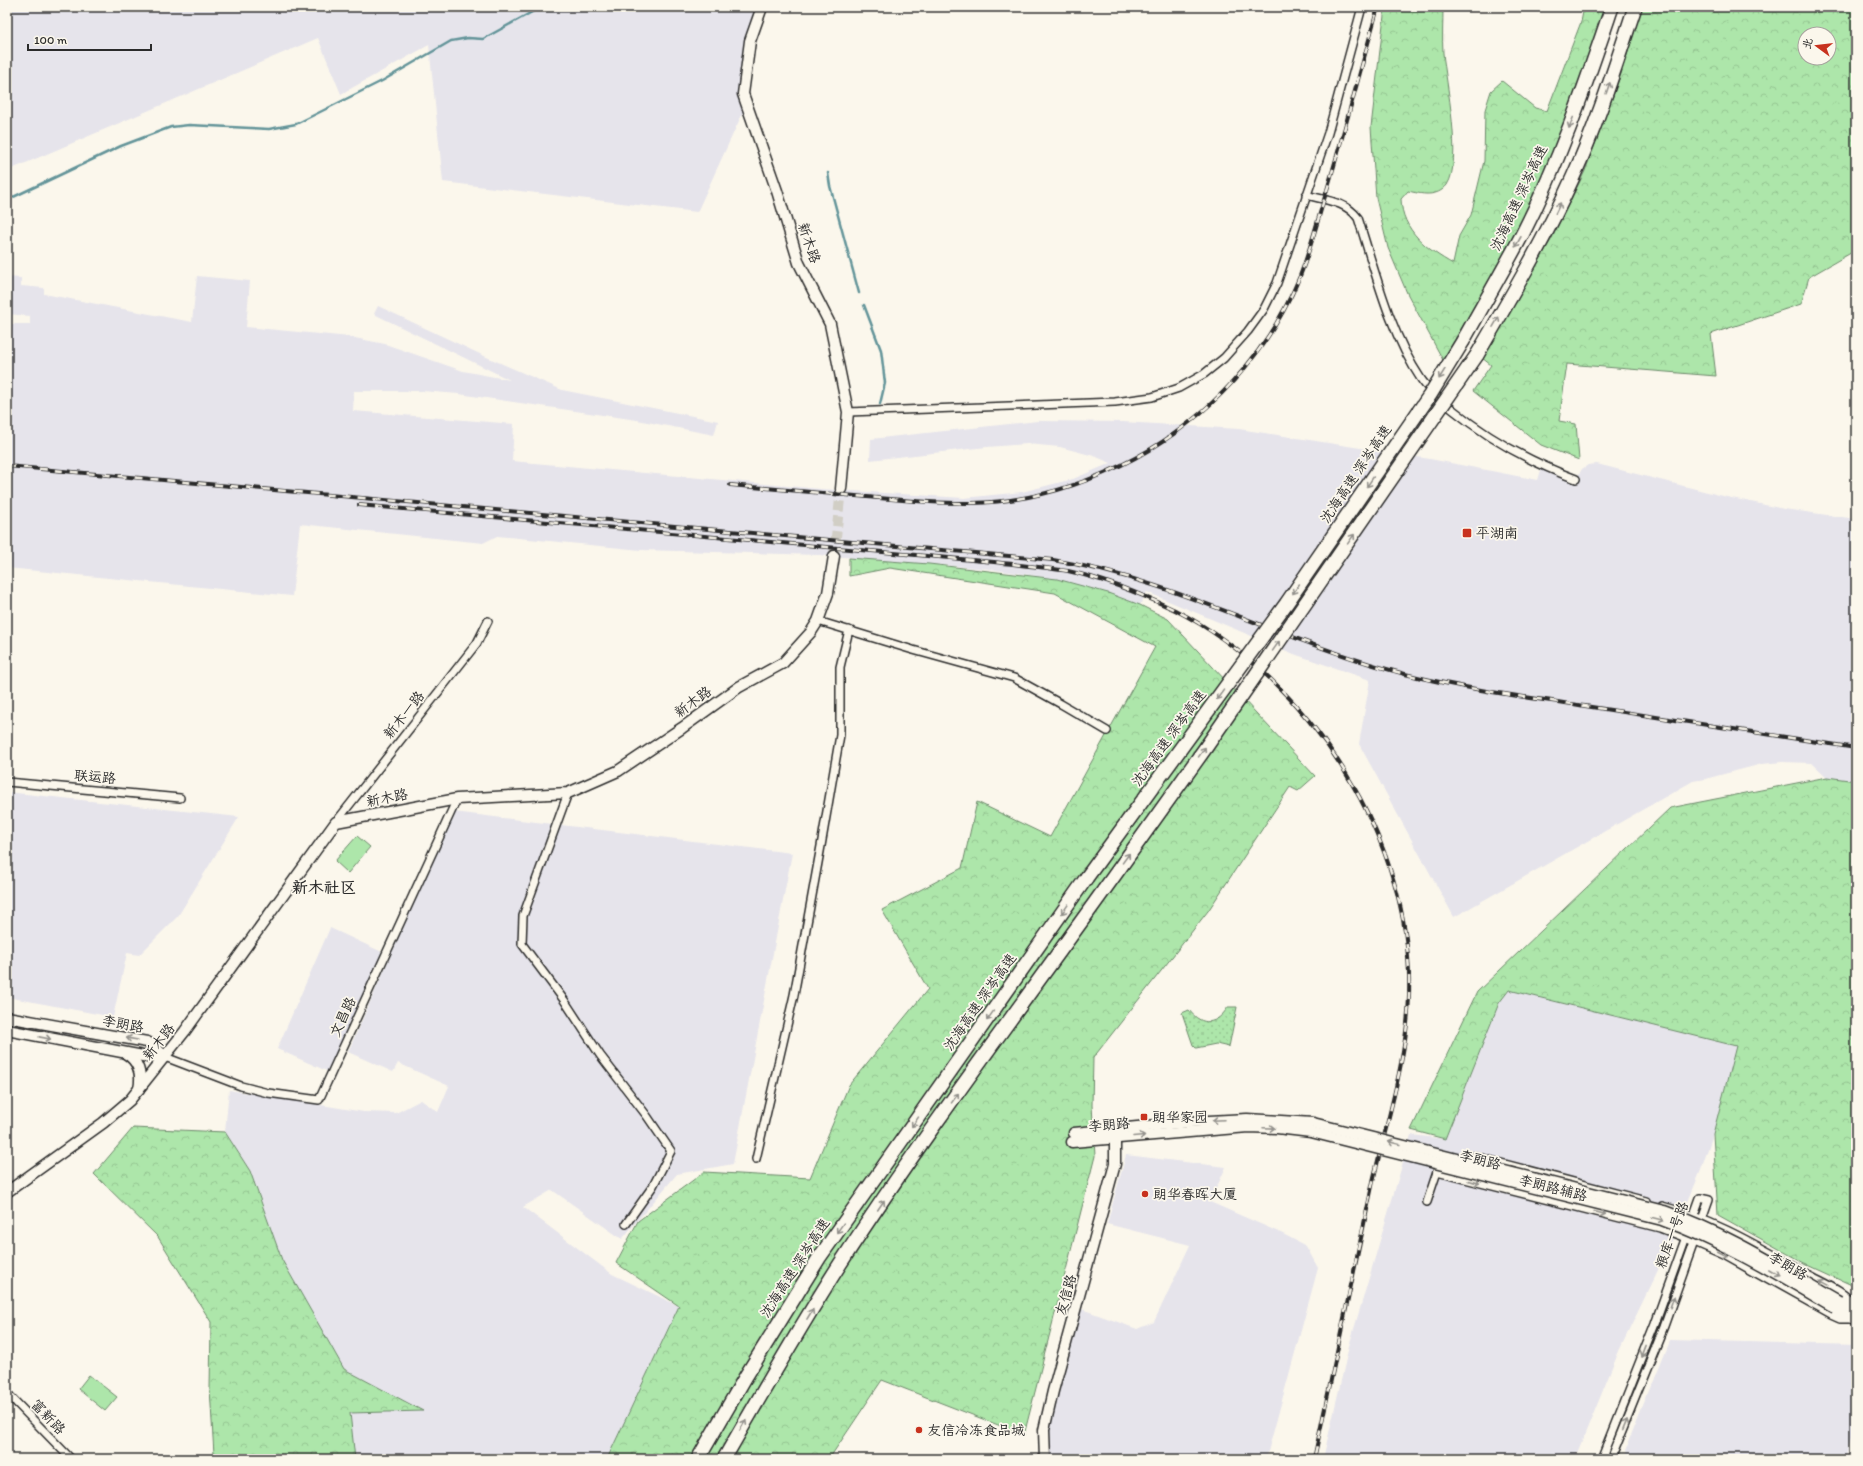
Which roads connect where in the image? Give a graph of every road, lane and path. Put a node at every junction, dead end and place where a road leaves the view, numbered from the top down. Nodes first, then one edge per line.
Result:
1 (762, 7) edge
2 (1362, 7) edge
3 (1612, 7) edge
4 (1635, 7) edge
5 (1306, 195) junction
6 (848, 412) junction
7 (1576, 479) dead end
8 (841, 489) tunnel mouth
9 (834, 556) tunnel mouth
10 (488, 621) dead end
11 (818, 621) junction
12 (849, 630) junction
13 (1107, 731) dead end
14 (7, 782) edge
15 (568, 793) junction
16 (180, 798) dead end
17 (457, 799) junction
18 (336, 822) junction
19 (7, 1017) edge
20 (7, 1030) edge
21 (123, 1052) junction
22 (165, 1057) junction
23 (138, 1090) junction
24 (1312, 1128) junction
25 (1112, 1138) junction
26 (756, 1159) dead end
27 (1437, 1172) junction
28 (7, 1192) edge
29 (1427, 1202) dead end
30 (1694, 1216) junction
31 (1701, 1219) junction
32 (626, 1224) dead end
33 (1685, 1238) junction
34 (1693, 1241) junction
35 (1856, 1306) edge
36 (1856, 1316) edge
37 (7, 1394) edge
38 (71, 1459) edge
39 (698, 1459) edge
40 (724, 1459) edge
41 (1039, 1459) edge
42 (1045, 1459) edge
43 (1601, 1459) edge
44 (1610, 1459) edge

1 - 6 street, 新木路
2 - 5 street
3 -> 39 highway, 沈海高速 深岑高速, bridge
40 -> 4 highway, bridge
5 - 6 street
5 - 7 street
6 - 8 street, 新木路
9 - 11 street, 新木路
10 - 18 street, 新木一路
11 - 12 street
11 - 15 street, 新木路
12 - 13 street
12 - 26 street
14 - 16 street, 联运路
15 - 17 street, 新木路
15 - 32 street
17 - 18 street, 新木路
17 - 22 street, 文昌路
18 - 22 street, 新木路
22 -> 19 street, 李朗路
20 -> 21 street, 李朗路
21 - 22 street, 李朗路
21 - 23 street
22 - 23 street, 新木路
23 - 28 street, 新木路
25 -> 24 street, 李朗路
24 -> 25 street, 李朗路
24 - 36 street, 李朗路, bridge
25 - 41 street, 友信路
25 - 42 street, 友信路
27 - 29 street
27 - 30 street, 李朗路辅路
27 -> 33 street, 李朗路辅路
30 - 31 street, 李朗路辅路
30 - 31 street, 粮库一号路
30 - 33 street, 粮库一号路
31 - 34 street, 粮库一号路
35 -> 31 street, 李朗路辅路
33 - 34 street, 李朗路辅路
33 -> 43 street, 粮库一号路
34 -> 36 street, 李朗路辅路
44 -> 34 street, 粮库一号路
37 - 38 street, 富新路

